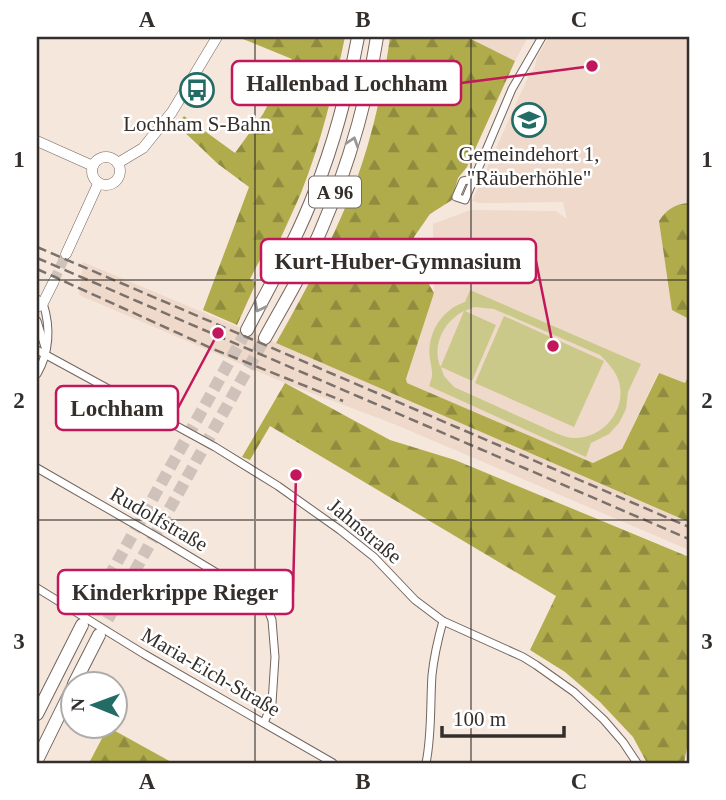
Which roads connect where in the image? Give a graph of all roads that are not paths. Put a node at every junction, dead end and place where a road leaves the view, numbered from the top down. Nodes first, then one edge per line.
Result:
1 (217, 37) edge
2 (358, 37) edge
3 (377, 37) edge
4 (542, 37) edge
5 (37, 141) edge
6 (118, 163) junction
7 (93, 166) junction
8 (473, 179) dead end
9 (98, 184) junction
10 (66, 254) tunnel mouth
11 (52, 285) tunnel mouth
12 (38, 302) edge
13 (37, 321) edge
14 (247, 330) tunnel mouth
15 (265, 338) tunnel mouth
16 (37, 350) edge
17 (47, 354) junction
18 (37, 374) edge
19 (37, 468) edge
20 (37, 588) edge
21 (443, 621) junction
22 (82, 625) tunnel mouth
23 (100, 635) tunnel mouth
24 (82, 670) edge
25 (60, 713) edge
26 (37, 714) edge
27 (264, 723) junction
28 (37, 760) edge
29 (333, 763) edge
30 (426, 763) edge
31 (637, 763) edge

1 - 6 street
2 -> 14 highway, A 96
15 -> 3 highway, A 96
4 - 8 street
5 - 7 street
6 - 7 street
6 - 9 street
7 - 9 street
9 - 10 street
11 - 12 street
12 - 17 street
13 - 17 street
16 - 17 street, Jahnstraße
17 - 18 street
17 - 21 street, Jahnstraße
19 - 27 street, Rudolfstraße
20 - 27 street, Maria-Eich-Straße
21 - 30 street
21 - 31 street, Jahnstraße
22 - 26 highway
23 - 24 highway
25 - 28 highway
27 - 29 street, Maria-Eich-Straße

